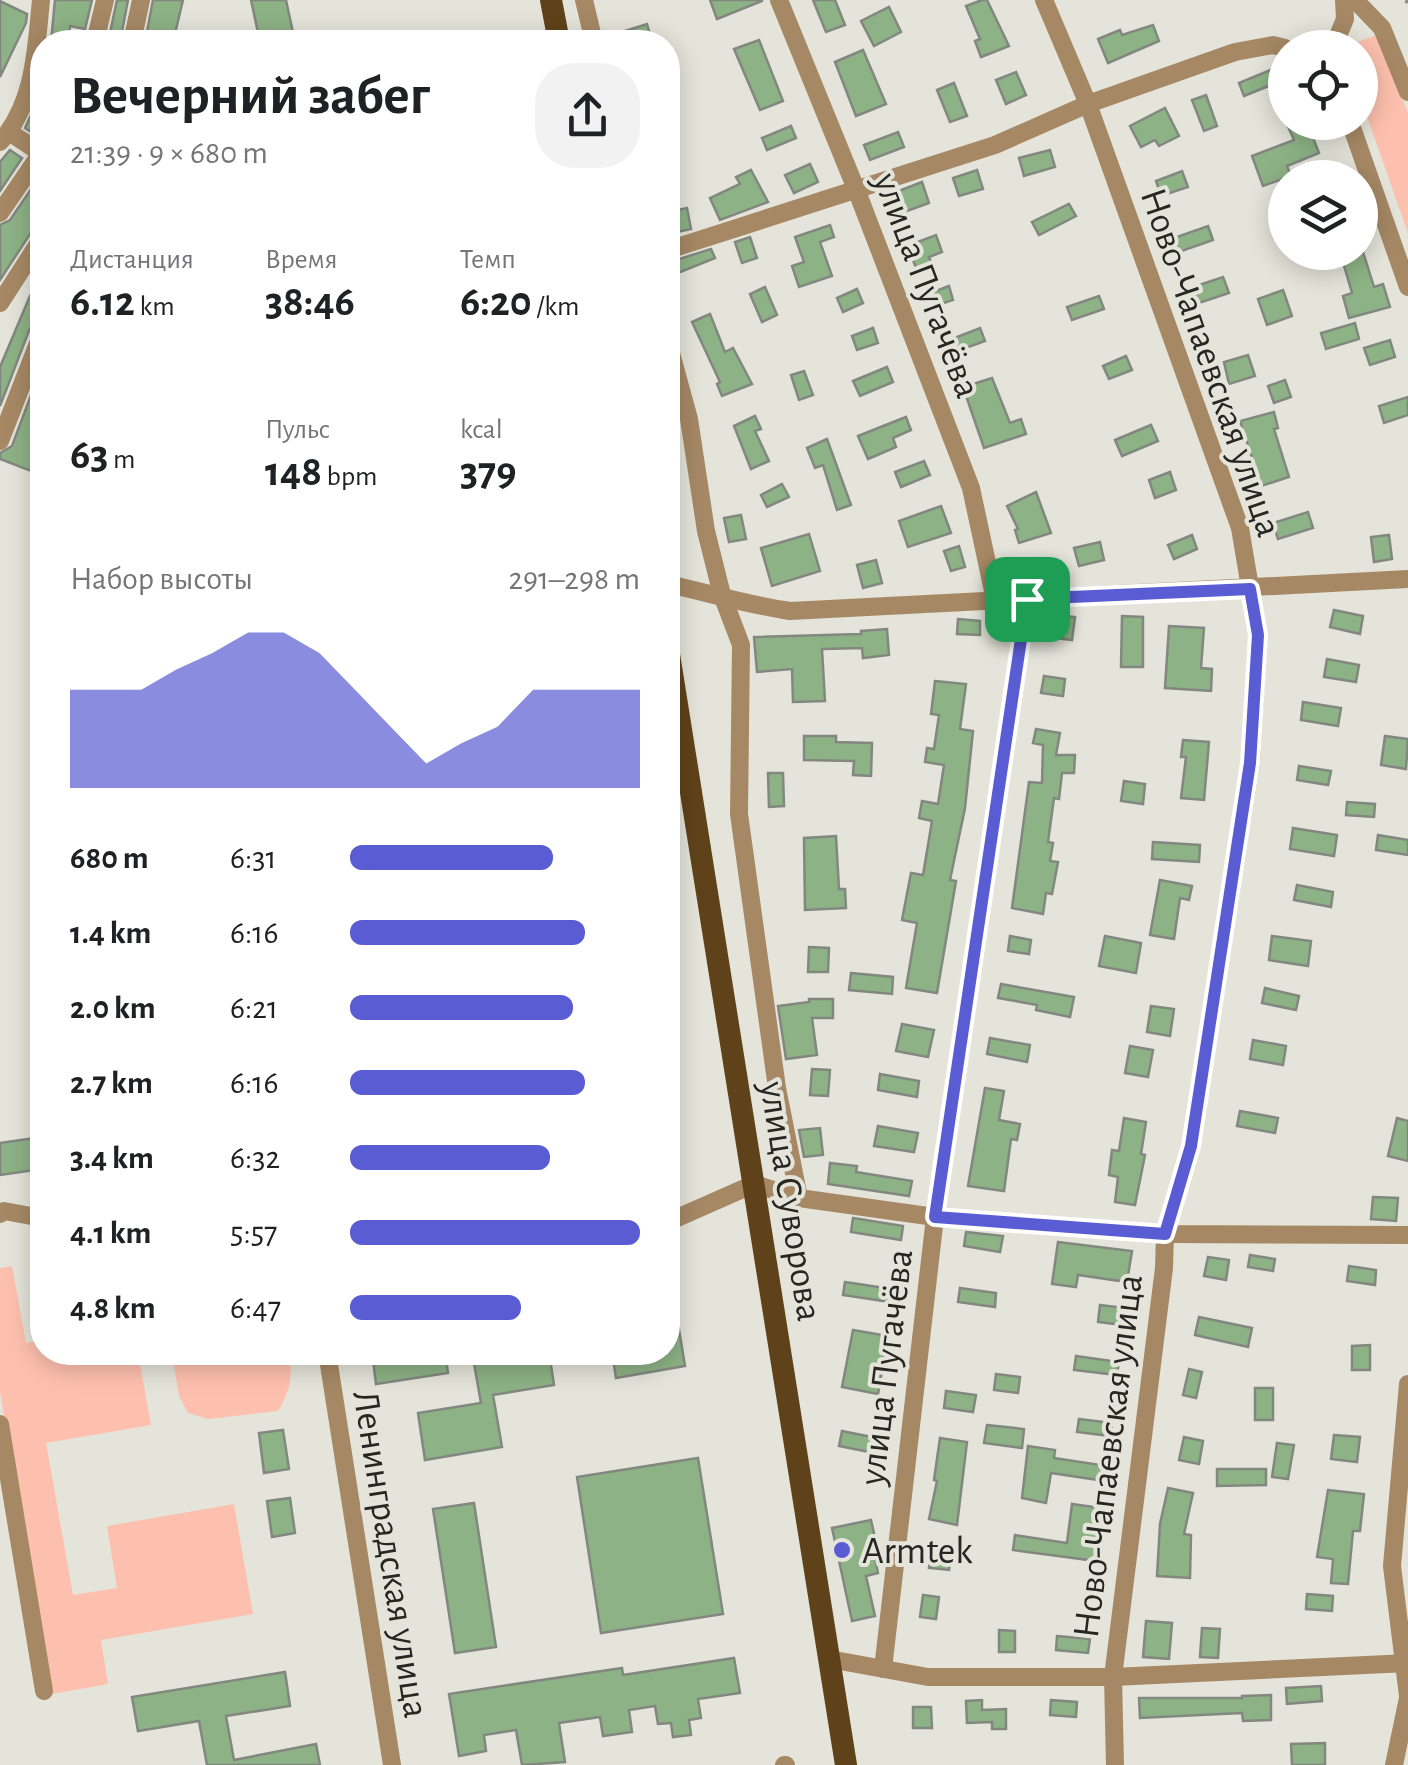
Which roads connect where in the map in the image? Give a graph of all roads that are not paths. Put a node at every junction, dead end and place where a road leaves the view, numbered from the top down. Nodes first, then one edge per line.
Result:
1 (41, 0) edge
2 (105, 0) edge
3 (141, 0) edge
4 (551, 0) edge
5 (584, 0) edge
6 (779, 0) edge
7 (1044, 0) edge
8 (1344, 0) edge
9 (1355, 0) edge
10 (38, 30) edge
11 (98, 30) edge
12 (135, 30) edge
13 (557, 30) edge
14 (591, 30) edge
15 (1340, 30) edge
16 (1268, 46) edge
17 (30, 86) edge
18 (1408, 92) edge
19 (1088, 104) junction
20 (5, 136) edge
21 (1356, 140) edge
22 (30, 148) edge
23 (30, 169) edge
24 (856, 189) junction
25 (0, 213) edge
26 (680, 246) edge
27 (30, 257) edge
28 (1408, 287) edge
29 (0, 303) edge
30 (30, 364) edge
31 (680, 386) edge
32 (0, 441) edge
33 (1408, 578) edge
34 (680, 587) edge
35 (1250, 589) junction
36 (722, 596) junction
37 (1027, 599) junction
38 (994, 600) junction
39 (680, 723) edge
40 (754, 1184) junction
41 (800, 1198) junction
42 (0, 1214) edge
43 (30, 1216) edge
44 (680, 1217) edge
45 (935, 1217) junction
46 (1165, 1234) junction
47 (1408, 1235) edge
48 (329, 1365) edge
49 (1408, 1384) edge
50 (0, 1424) edge
51 (829, 1659) junction
52 (1407, 1663) edge
53 (883, 1669) junction
54 (1113, 1677) junction
55 (44, 1690) dead end
56 (1408, 1697) edge
57 (392, 1765) edge
58 (846, 1765) edge
59 (1114, 1765) edge
60 (1394, 1765) edge

1 - 10 street
2 - 11 street
3 - 12 street
4 - 13 main road
5 - 14 street
6 - 24 street, улица Пугачёва
7 - 19 street, Ново-Чапаевская улица
8 - 15 street
9 - 18 street
16 - 19 street
17 - 20 street
19 - 24 street
19 - 35 street, Ново-Чапаевская улица
20 - 22 street
21 - 28 street
23 - 25 street
24 - 26 street
24 - 38 street, улица Пугачёва
27 - 29 street
30 - 32 street
31 - 36 street
33 - 35 street
34 - 36 street
35 - 37 street
35 - 46 street, Ново-Чапаевская улица
36 - 38 street
36 - 41 street
37 - 38 street
37 - 45 street, улица Пугачёва
39 - 40 main road, улица Суворова
40 - 41 street
40 - 44 street
40 - 51 main road, улица Суворова
41 - 45 street
42 - 43 street
45 - 46 street
45 - 53 street, улица Пугачёва
46 - 47 street
46 - 54 street, Ново-Чапаевская улица
48 - 57 street, Ленинградская улица
49 - 52 street
50 - 55 street
51 - 53 street
51 - 58 main road, улица Суворова
52 - 54 street
52 - 56 street
53 - 54 street
54 - 59 street, Ново-Чапаевская улица
56 - 60 street

